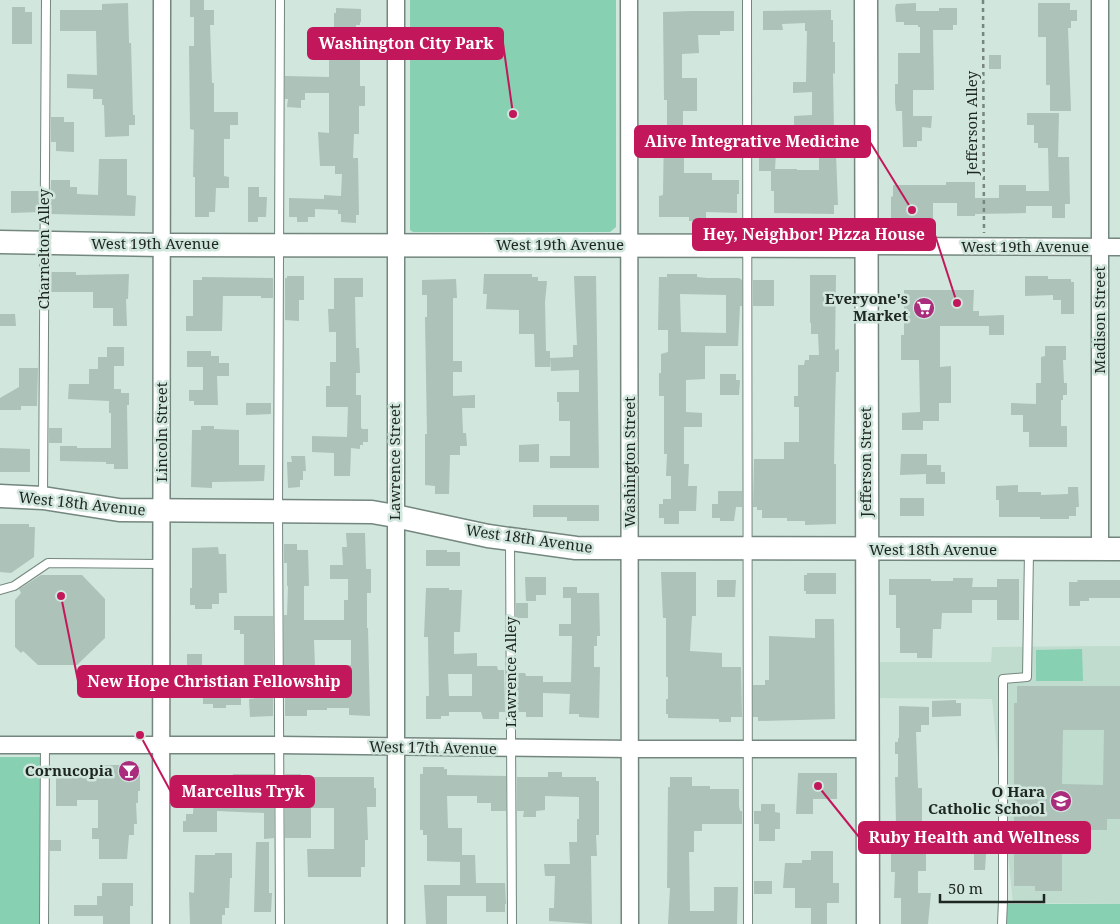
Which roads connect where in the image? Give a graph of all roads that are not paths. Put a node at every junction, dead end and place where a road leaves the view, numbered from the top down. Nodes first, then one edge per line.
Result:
1 (46, 0) edge
2 (162, 0) edge
3 (280, 0) edge
4 (396, 0) edge
5 (629, 0) edge
6 (747, 0) edge
7 (866, 0) edge
8 (1100, 0) edge
9 (0, 242) edge
10 (44, 243) junction
11 (279, 244) junction
12 (161, 245) junction
13 (629, 245) junction
14 (396, 246) junction
15 (747, 246) junction
16 (866, 246) junction
17 (1100, 247) junction
18 (1120, 247) edge
19 (0, 496) edge
20 (43, 498) junction
21 (161, 511) junction
22 (278, 511) junction
23 (395, 516) junction
24 (510, 539) junction
25 (631, 549) junction
26 (747, 549) junction
27 (866, 549) junction
28 (1029, 550) junction
29 (1110, 550) edge
30 (161, 564) junction
31 (0, 590) edge
32 (161, 744) junction
33 (0, 745) edge
34 (44, 745) junction
35 (278, 745) junction
36 (396, 748) junction
37 (511, 748) junction
38 (630, 749) junction
39 (748, 749) junction
40 (867, 749) junction
41 (44, 924) edge
42 (161, 924) edge
43 (280, 924) edge
44 (396, 924) edge
45 (512, 924) edge
46 (630, 924) edge
47 (748, 924) edge
48 (868, 924) edge
49 (1002, 924) edge

1 - 10 lane, Charnelton Alley
2 - 12 street, Lincoln Street
3 - 11 lane
4 - 14 street, Lawrence Street
5 - 13 street, Washington Street
6 - 15 lane
7 - 16 street, Jefferson Street
8 - 17 street, Madison Street
9 - 10 street, West 19th Avenue
10 - 12 street, West 19th Avenue
10 - 20 lane, Charnelton Alley
11 - 12 street, West 19th Avenue
11 - 14 street, West 19th Avenue
11 - 22 lane
12 - 21 street, Lincoln Street
13 - 14 street, West 19th Avenue
13 - 15 street, West 19th Avenue
13 - 25 street, Washington Street
14 - 23 street, Lawrence Street
15 - 16 street, West 19th Avenue
15 - 26 lane
16 - 17 street, West 19th Avenue
16 - 27 street, Jefferson Street
17 - 18 street, West 19th Avenue
17 - 29 street, Madison Street
19 - 20 street, West 18th Avenue
20 - 21 street, West 18th Avenue
21 - 22 street, West 18th Avenue
21 - 30 street, Lincoln Street
22 - 23 street, West 18th Avenue
22 - 35 lane
23 - 24 street, West 18th Avenue
23 - 36 street, Lawrence Street
24 - 25 street, West 18th Avenue
24 - 37 lane, Lawrence Alley
25 - 26 street, West 18th Avenue
25 - 38 street, Washington Street
26 - 27 street, West 18th Avenue
26 - 39 lane
27 - 28 street, West 18th Avenue
27 - 40 street, Jefferson Street
28 - 29 street, West 18th Avenue
28 - 49 lane
30 - 31 lane
30 - 32 street, Lincoln Street
32 - 34 street, West 17th Avenue
32 - 35 street, West 17th Avenue
32 - 42 street, Lincoln Street
33 - 34 street, West 17th Avenue
34 - 41 lane
35 - 36 street, West 17th Avenue
35 - 43 lane
36 - 37 street, West 17th Avenue
36 - 44 street, Lawrence Street
37 - 38 street, West 17th Avenue
37 - 45 lane, Lawrence Alley
38 - 39 street, West 17th Avenue
38 - 46 street, Washington Street
39 - 40 street, West 17th Avenue
39 - 47 lane
40 - 48 street, Jefferson Street

